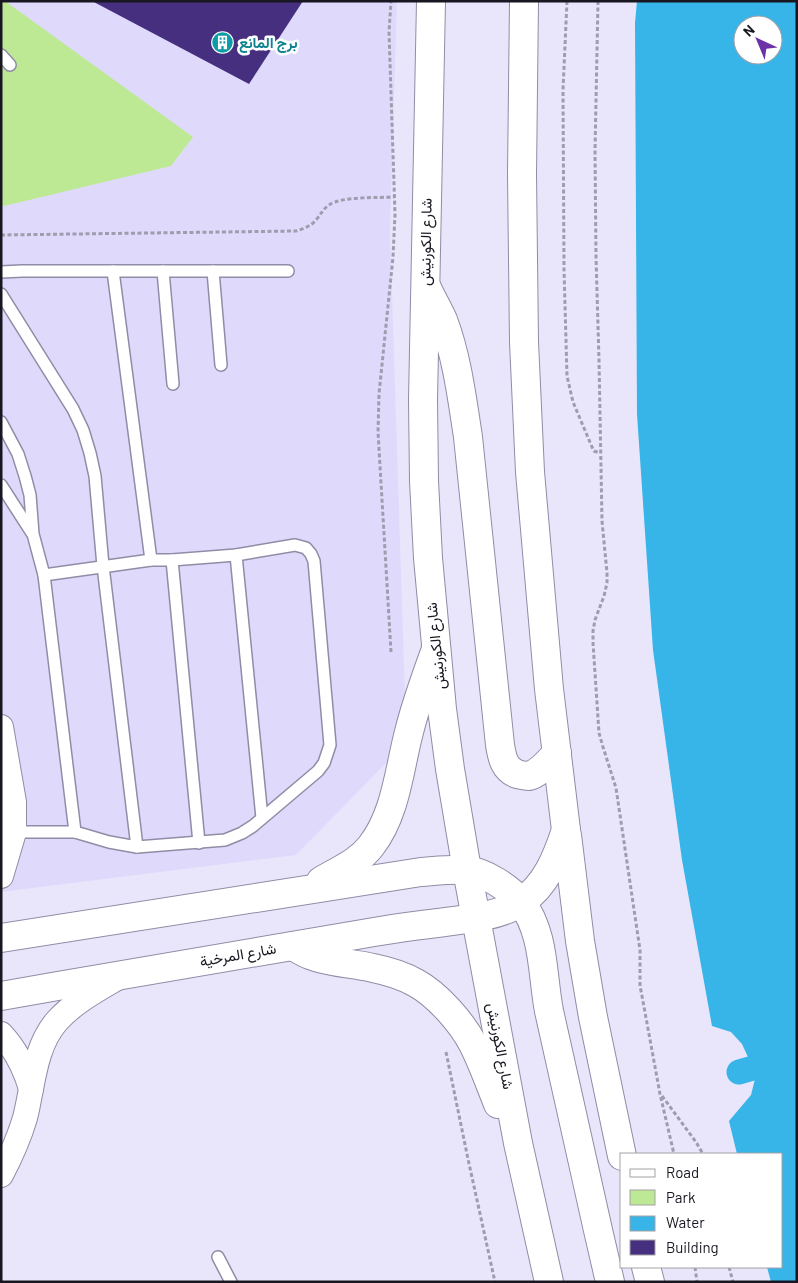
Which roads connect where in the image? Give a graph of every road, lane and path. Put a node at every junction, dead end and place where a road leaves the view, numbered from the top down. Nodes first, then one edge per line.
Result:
1 (391, 1) edge
2 (431, 1) edge
3 (524, 1) edge
4 (567, 1) edge
5 (598, 1) edge
6 (1, 55) edge
7 (10, 65) dead end
8 (394, 197) junction
9 (1, 235) edge
10 (113, 271) junction
11 (163, 271) junction
12 (213, 271) junction
13 (288, 271) dead end
14 (1, 272) edge
15 (425, 285) junction
16 (1, 294) edge
17 (221, 365) dead end
18 (173, 384) dead end
19 (1, 422) edge
20 (600, 453) junction
21 (1, 485) edge
22 (33, 534) junction
23 (236, 555) junction
24 (151, 560) junction
25 (172, 560) junction
26 (103, 566) junction
27 (44, 575) junction
28 (436, 649) junction
29 (391, 652) dead end
30 (1, 727) edge
31 (557, 753) junction
32 (7, 803) edge
33 (262, 818) junction
34 (566, 830) junction
35 (14, 832) junction
36 (75, 832) junction
37 (199, 843) junction
38 (137, 847) junction
39 (467, 870) junction
40 (1, 876) edge
41 (307, 890) junction
42 (521, 902) junction
43 (476, 918) junction
44 (1, 938) edge
45 (293, 946) junction
46 (122, 975) junction
47 (1, 996) edge
48 (1, 1034) edge
49 (444, 1044) dead end
50 (30, 1089) junction
51 (660, 1094) junction
52 (518, 1144) junction
53 (621, 1153) edge
54 (674, 1153) edge
55 (702, 1153) edge
56 (1, 1174) edge
57 (218, 1257) dead end
58 (646, 1268) edge
59 (695, 1268) edge
60 (729, 1268) edge
61 (231, 1282) edge
62 (495, 1282) edge
63 (549, 1282) edge
64 (610, 1282) edge
65 (650, 1282) edge
66 (697, 1282) edge
67 (733, 1282) edge

1 - 8 path
2 - 15 main road, شارع الكورنيش
3 - 31 main road
4 - 20 path
5 - 20 path
6 - 7 lane
8 - 9 path
8 - 29 path
10 - 11 lane
10 - 14 lane
10 - 24 lane
11 - 12 lane
11 - 18 lane
12 - 13 lane
12 - 17 lane
15 - 28 main road, شارع الكورنيش
15 - 31 main road
16 - 26 lane
19 - 22 lane
20 - 51 path
21 - 22 lane
22 - 27 lane
23 - 25 lane
23 - 33 lane
23 - 33 lane
24 - 25 lane
24 - 26 lane
25 - 37 lane
26 - 27 lane
26 - 38 lane
27 - 36 lane
28 - 39 main road, شارع الكورنيش
28 - 41 main road
30 - 32 street
31 - 34 main road
32 - 35 street
33 - 37 lane
34 - 42 main road
34 - 53 main road
35 - 36 lane
35 - 40 street
36 - 38 lane
37 - 38 lane
39 - 41 main road
39 - 42 main road
39 - 43 main road, شارع الكورنيش
41 - 44 main road
42 - 43 main road, شارع المرخية
42 - 64 main road
43 - 45 main road, شارع المرخية
43 - 52 main road, شارع الكورنيش
45 - 46 main road, شارع المرخية
45 - 52 main road
46 - 47 main road, شارع المرخية
46 - 50 street
48 - 50 street
49 - 62 path
50 - 56 street
51 - 54 path
51 - 55 path
52 - 63 main road, شارع الكورنيش
57 - 61 lane
58 - 65 main road
59 - 66 path
60 - 67 path

